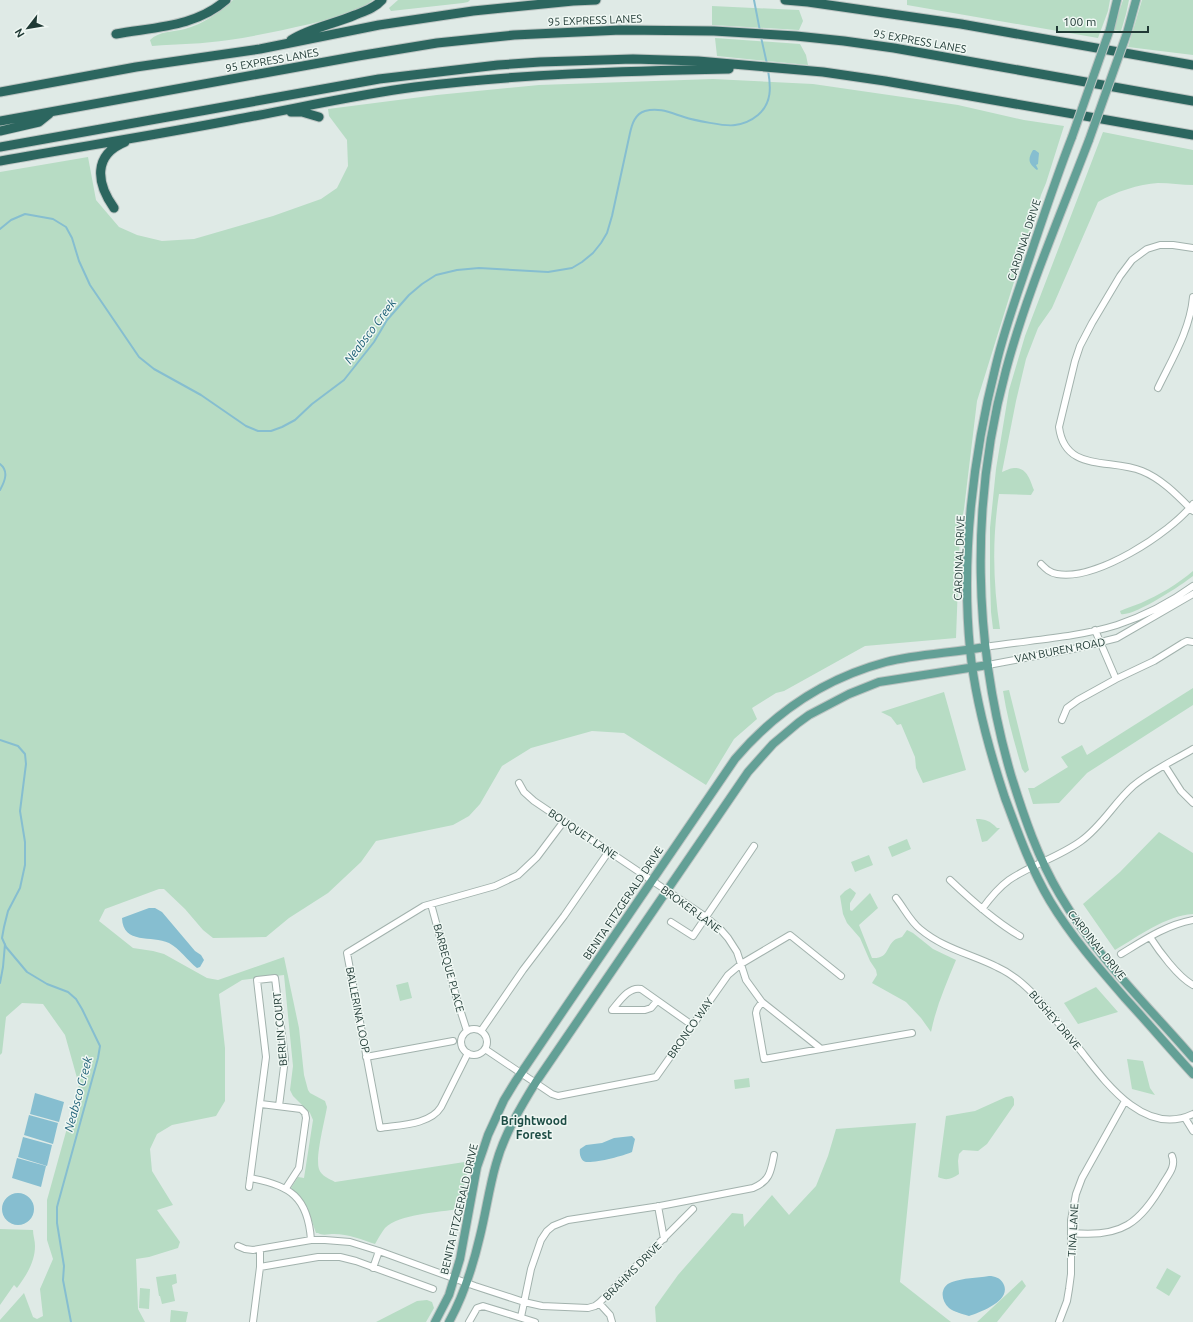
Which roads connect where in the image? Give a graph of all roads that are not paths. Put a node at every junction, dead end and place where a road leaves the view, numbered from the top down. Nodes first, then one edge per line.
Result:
1 (226, 0) edge
2 (382, 0) edge
3 (563, 0) edge
4 (596, 0) edge
5 (785, 0) edge
6 (793, 0) edge
7 (1117, 0) edge
8 (1136, 0) edge
9 (573, 1) junction
10 (116, 34) dead end
11 (284, 44) junction
12 (1193, 65) edge
13 (722, 66) junction
14 (0, 92) edge
15 (1142, 92) junction
16 (1193, 101) edge
17 (1193, 107) edge
18 (52, 112) junction
19 (260, 114) junction
20 (319, 117) dead end
21 (0, 121) edge
22 (0, 131) edge
23 (1193, 135) edge
24 (135, 138) junction
25 (0, 147) edge
26 (0, 160) edge
27 (114, 208) dead end
28 (1193, 248) edge
29 (1193, 297) edge
30 (1158, 388) dead end
31 (1192, 508) edge
32 (1041, 564) dead end
33 (1193, 586) edge
34 (1193, 594) edge
35 (1095, 630) junction
36 (1193, 642) edge
37 (1100, 643) junction
38 (985, 647) junction
39 (970, 650) junction
40 (988, 665) junction
41 (972, 667) junction
42 (1116, 679) junction
43 (1062, 720) dead end
44 (1193, 749) edge
45 (1165, 766) junction
46 (519, 783) dead end
47 (1193, 803) edge
48 (564, 821) junction
49 (754, 846) dead end
50 (609, 851) junction
51 (1042, 862) junction
52 (1032, 867) junction
53 (652, 880) junction
54 (950, 880) dead end
55 (667, 891) junction
56 (896, 898) dead end
57 (431, 904) junction
58 (982, 908) junction
59 (706, 917) junction
60 (1193, 920) edge
61 (671, 922) dead end
62 (1020, 936) dead end
63 (1150, 937) junction
64 (1121, 954) dead end
65 (741, 964) junction
66 (841, 976) dead end
67 (1193, 985) edge
68 (657, 1000) junction
69 (762, 1002) junction
70 (692, 1025) junction
71 (467, 1031) junction
72 (481, 1031) junction
73 (912, 1033) dead end
74 (454, 1042) dead end
75 (820, 1048) junction
76 (485, 1049) junction
77 (468, 1053) junction
78 (366, 1057) junction
79 (1193, 1058) edge
80 (521, 1073) junction
81 (1193, 1074) edge
82 (536, 1082) junction
83 (1125, 1101) junction
84 (261, 1104) junction
85 (279, 1106) junction
86 (1193, 1114) edge
87 (1185, 1118) junction
88 (1193, 1131) edge
89 (774, 1155) dead end
90 (1172, 1156) dead end
91 (250, 1178) junction
92 (249, 1187) dead end
93 (286, 1188) junction
94 (658, 1206) junction
95 (693, 1209) dead end
96 (1072, 1233) junction
97 (664, 1238) junction
98 (311, 1240) junction
99 (238, 1246) dead end
100 (260, 1250) junction
101 (379, 1252) junction
102 (260, 1267) junction
103 (373, 1268) junction
104 (454, 1279) junction
105 (466, 1283) junction
106 (432, 1289) dead end
107 (524, 1302) junction
108 (600, 1303) junction
109 (521, 1317) junction
110 (253, 1322) edge
111 (435, 1322) edge
112 (449, 1322) edge
113 (469, 1322) edge
114 (535, 1322) edge
115 (612, 1322) edge
116 (1059, 1322) edge

1 - 10 highway
2 - 11 highway
3 - 9 highway
4 - 9 highway
5 - 6 highway
6 - 12 highway
7 - 39 main road, CARDINAL DRIVE, bridge
8 - 38 main road, CARDINAL DRIVE, bridge
9 - 11 highway
11 - 14 highway
13 - 19 highway
13 - 23 highway
13 - 25 highway
15 - 16 highway, 95 EXPRESS LANES
15 - 17 highway
15 - 18 highway, 95 EXPRESS LANES
18 - 21 highway, 95 EXPRESS LANES
18 - 22 highway
19 - 20 highway
19 - 24 highway
24 - 26 highway
24 - 27 highway
28 - 31 street
29 - 30 street
31 - 32 street
33 - 35 street, VAN BUREN ROAD
34 - 37 street, VAN BUREN ROAD
35 - 37 street
35 - 38 street, VAN BUREN ROAD
36 - 42 street
37 - 40 street, VAN BUREN ROAD
37 - 42 street
38 - 39 main road, BENITA FITZGERALD DRIVE
38 - 40 main road, CARDINAL DRIVE
39 - 41 main road, CARDINAL DRIVE
39 - 53 main road, BENITA FITZGERALD DRIVE
40 - 41 main road
40 - 51 main road, CARDINAL DRIVE
41 - 52 main road, CARDINAL DRIVE
41 - 55 main road
42 - 43 street
44 - 45 street
45 - 47 street
45 - 51 street
46 - 48 street, BOUQUET LANE
48 - 50 street, BOUQUET LANE
48 - 57 street, BALLERINA LOOP
49 - 59 street
50 - 53 street, BOUQUET LANE
50 - 72 street
51 - 52 street
51 - 79 main road, CARDINAL DRIVE
52 - 58 street
52 - 81 main road, CARDINAL DRIVE
53 - 55 street, BROKER LANE
53 - 80 main road, BENITA FITZGERALD DRIVE
54 - 58 street
55 - 59 street, BROKER LANE
55 - 82 main road
56 - 83 street, BUSHEY DRIVE
57 - 71 street, BARBEQUE PLACE
57 - 78 street, BALLERINA LOOP
58 - 62 street
59 - 61 street
59 - 65 street, BROKER LANE
60 - 63 street
63 - 64 street
63 - 67 street
65 - 66 street, BRONCO WAY
65 - 69 street, BROKER LANE
65 - 70 street, BRONCO WAY
68 - 68 street
68 - 70 street
69 - 75 street, BROKER LANE
69 - 75 street
70 - 82 street, BRONCO WAY
71 - 72 street
71 - 77 street
72 - 76 street
73 - 75 street
74 - 78 street
76 - 77 street
76 - 80 street
77 - 78 street, BALLERINA LOOP
80 - 82 street, BRONCO WAY
80 - 104 main road, BENITA FITZGERALD DRIVE
82 - 105 main road
83 - 87 street, BUSHEY DRIVE
83 - 96 street, TINA LANE
84 - 85 street
84 - 85 street, BERLIN COURT
84 - 91 street, BERLIN COURT
85 - 93 street
86 - 87 street, BUSHEY DRIVE
87 - 88 street
89 - 94 street
90 - 96 street
91 - 92 street, BERLIN COURT
91 - 93 street
93 - 98 street
94 - 97 street
94 - 107 street
95 - 97 street, BRAHMS DRIVE
96 - 116 street, TINA LANE
97 - 108 street, BRAHMS DRIVE
98 - 100 street, BRAHMS DRIVE
98 - 101 street, BRAHMS DRIVE
99 - 100 street, BRAHMS DRIVE
100 - 102 street
101 - 103 street
101 - 104 street, BRAHMS DRIVE
102 - 103 street
102 - 110 street
103 - 106 street
104 - 105 street, BRAHMS DRIVE
104 - 111 main road, BENITA FITZGERALD DRIVE
105 - 107 street, BRAHMS DRIVE
105 - 112 main road
107 - 108 street, BRAHMS DRIVE
107 - 109 street
108 - 115 street
109 - 113 street
109 - 114 street

